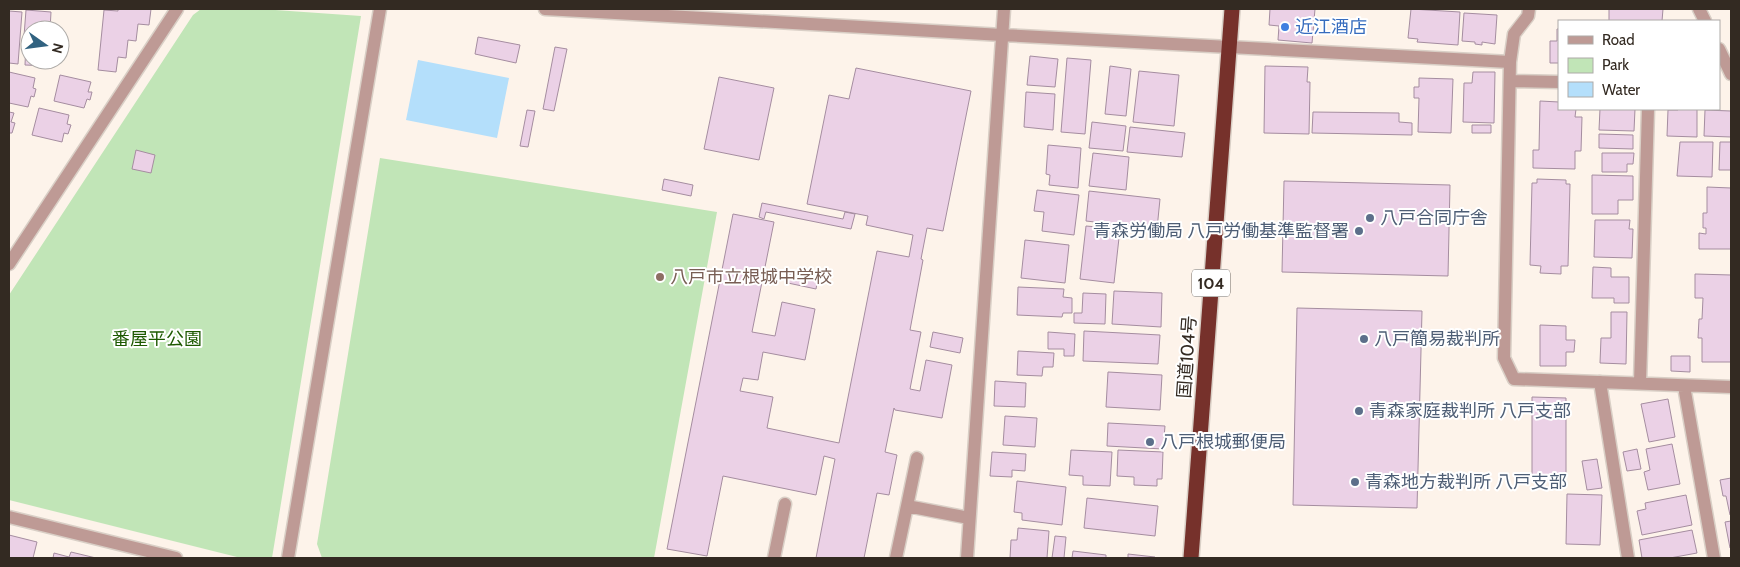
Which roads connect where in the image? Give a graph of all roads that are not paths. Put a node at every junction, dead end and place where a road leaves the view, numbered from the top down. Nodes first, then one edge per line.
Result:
1 (177, 9) edge
2 (380, 9) edge
3 (545, 9) edge
4 (1004, 9) edge
5 (1232, 9) edge
6 (1529, 9) edge
7 (1002, 35) junction
8 (1229, 46) junction
9 (1720, 51) edge
10 (1510, 62) junction
11 (1731, 74) edge
12 (1510, 80) junction
13 (1558, 82) edge
14 (1648, 110) edge
15 (9, 264) edge
16 (1600, 382) junction
17 (1640, 382) junction
18 (1684, 386) junction
19 (1731, 388) edge
20 (917, 458) dead end
21 (785, 504) dead end
22 (907, 506) junction
23 (9, 517) edge
24 (969, 518) junction
25 (176, 558) edge
26 (288, 558) edge
27 (774, 558) edge
28 (896, 558) edge
29 (967, 558) edge
30 (1191, 558) edge
31 (1628, 558) edge
32 (1714, 558) edge

1 - 15 street
2 - 26 street
3 - 7 street
4 - 7 street
5 - 8 highway, 国道104号 / 104
6 - 10 street
7 - 8 street
7 - 24 street
8 - 10 street
8 - 30 highway, 国道104号 / 104
9 - 11 street
10 - 12 street
12 - 13 street
12 - 16 street
14 - 17 street
16 - 17 street
16 - 31 street
17 - 18 street
18 - 19 street
18 - 32 street
20 - 22 street
21 - 27 street
22 - 24 street
22 - 28 street
23 - 25 street
24 - 29 street

